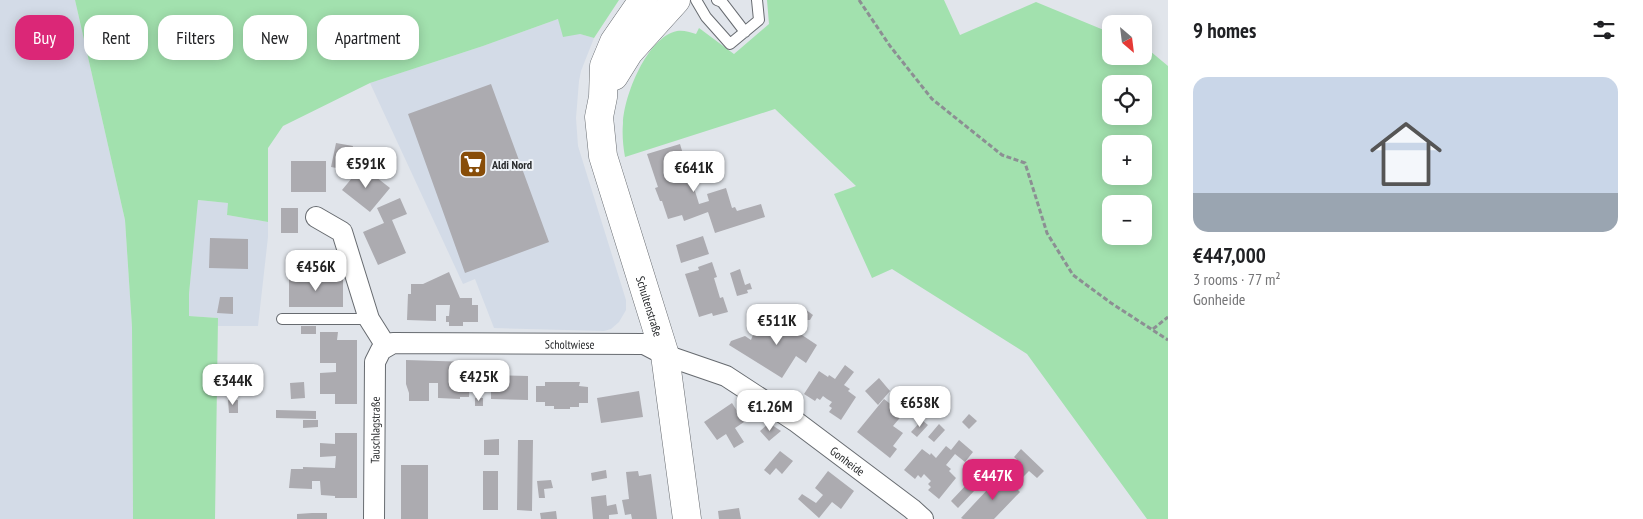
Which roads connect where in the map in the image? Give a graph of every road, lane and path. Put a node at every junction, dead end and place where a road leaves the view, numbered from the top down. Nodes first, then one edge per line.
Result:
1 (643, 0) edge
2 (676, 0) edge
3 (696, 0) edge
4 (717, 0) edge
5 (757, 0) edge
6 (859, 0) edge
7 (745, 32) junction
8 (603, 98) junction
9 (316, 217) dead end
10 (1168, 317) edge
11 (282, 319) dead end
12 (369, 319) junction
13 (1153, 329) junction
14 (1168, 340) edge
15 (386, 346) junction
16 (665, 355) junction
17 (374, 519) edge
18 (687, 519) edge
19 (923, 519) edge

1 - 8 main road, Schultenstraße
2 - 8 main road, Schultenstraße
3 - 7 lane
4 - 7 lane
5 - 7 lane
6 - 13 path
8 - 16 main road, Schultenstraße
9 - 12 street
10 - 13 path
11 - 12 lane
12 - 15 street
13 - 14 path
15 - 16 street, Scholtwiese
15 - 17 street, Tauschlagstraße
16 - 18 main road, Schultenstraße
16 - 19 street, Gonheide

